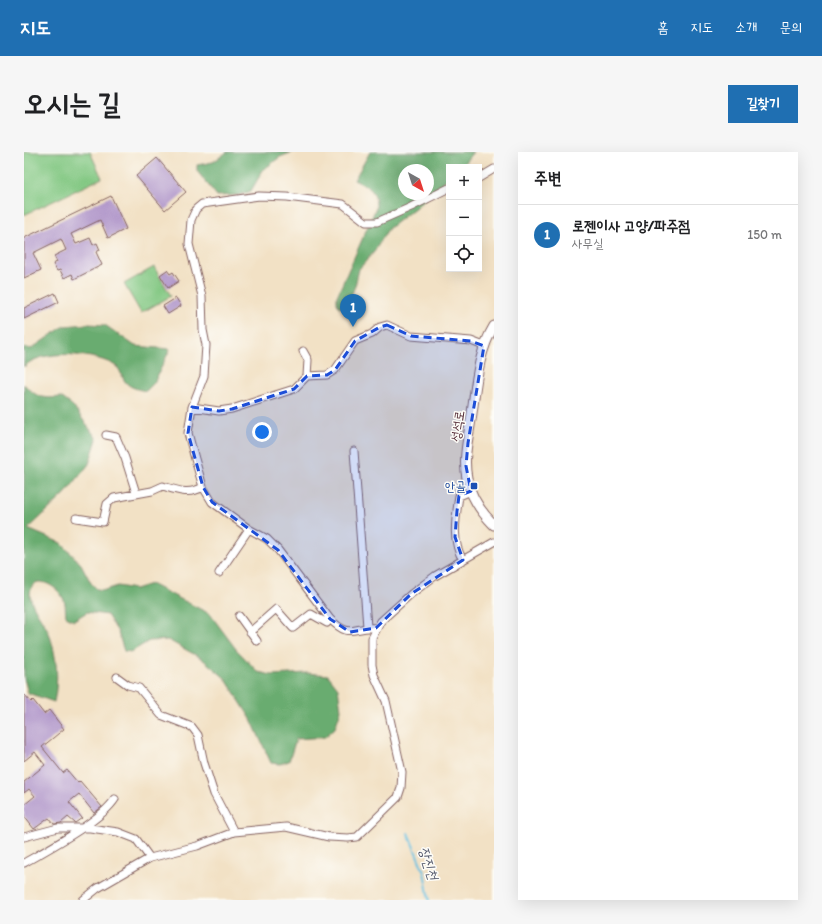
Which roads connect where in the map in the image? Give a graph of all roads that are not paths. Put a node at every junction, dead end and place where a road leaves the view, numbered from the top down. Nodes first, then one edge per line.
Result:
1 (494, 168) edge
2 (482, 176) edge
3 (446, 190) edge
4 (494, 326) edge
5 (484, 346) junction
6 (303, 351) dead end
7 (308, 376) junction
8 (192, 407) junction
9 (106, 435) dead end
10 (354, 451) dead end
11 (204, 488) junction
12 (471, 491) junction
13 (136, 493) junction
14 (76, 518) dead end
15 (494, 525) edge
16 (249, 529) junction
17 (494, 542) edge
18 (463, 560) junction
19 (219, 574) dead end
20 (239, 616) dead end
21 (330, 619) junction
22 (367, 627) junction
23 (376, 628) junction
24 (250, 632) junction
25 (257, 641) dead end
26 (117, 677) dead end
27 (115, 799) dead end
28 (80, 828) junction
29 (24, 831) edge
30 (234, 832) junction
31 (27, 837) edge
32 (150, 858) junction
33 (24, 863) edge
34 (83, 900) edge

1 - 2 street
3 - 8 street
4 - 5 street, 성석로
5 - 7 street
5 - 12 street, 성석로
6 - 7 street
7 - 8 street
8 - 11 street
9 - 13 street
10 - 22 street
11 - 13 street
11 - 16 street
12 - 15 street, 성석로
12 - 18 street
13 - 14 street
16 - 19 street
16 - 21 street
17 - 18 street
18 - 23 street
20 - 24 street
21 - 22 street
21 - 24 street
22 - 23 street
23 - 30 street
24 - 25 street
26 - 30 street
27 - 28 street
28 - 31 street
28 - 32 street
28 - 33 street
29 - 31 street
30 - 32 street
32 - 34 street

